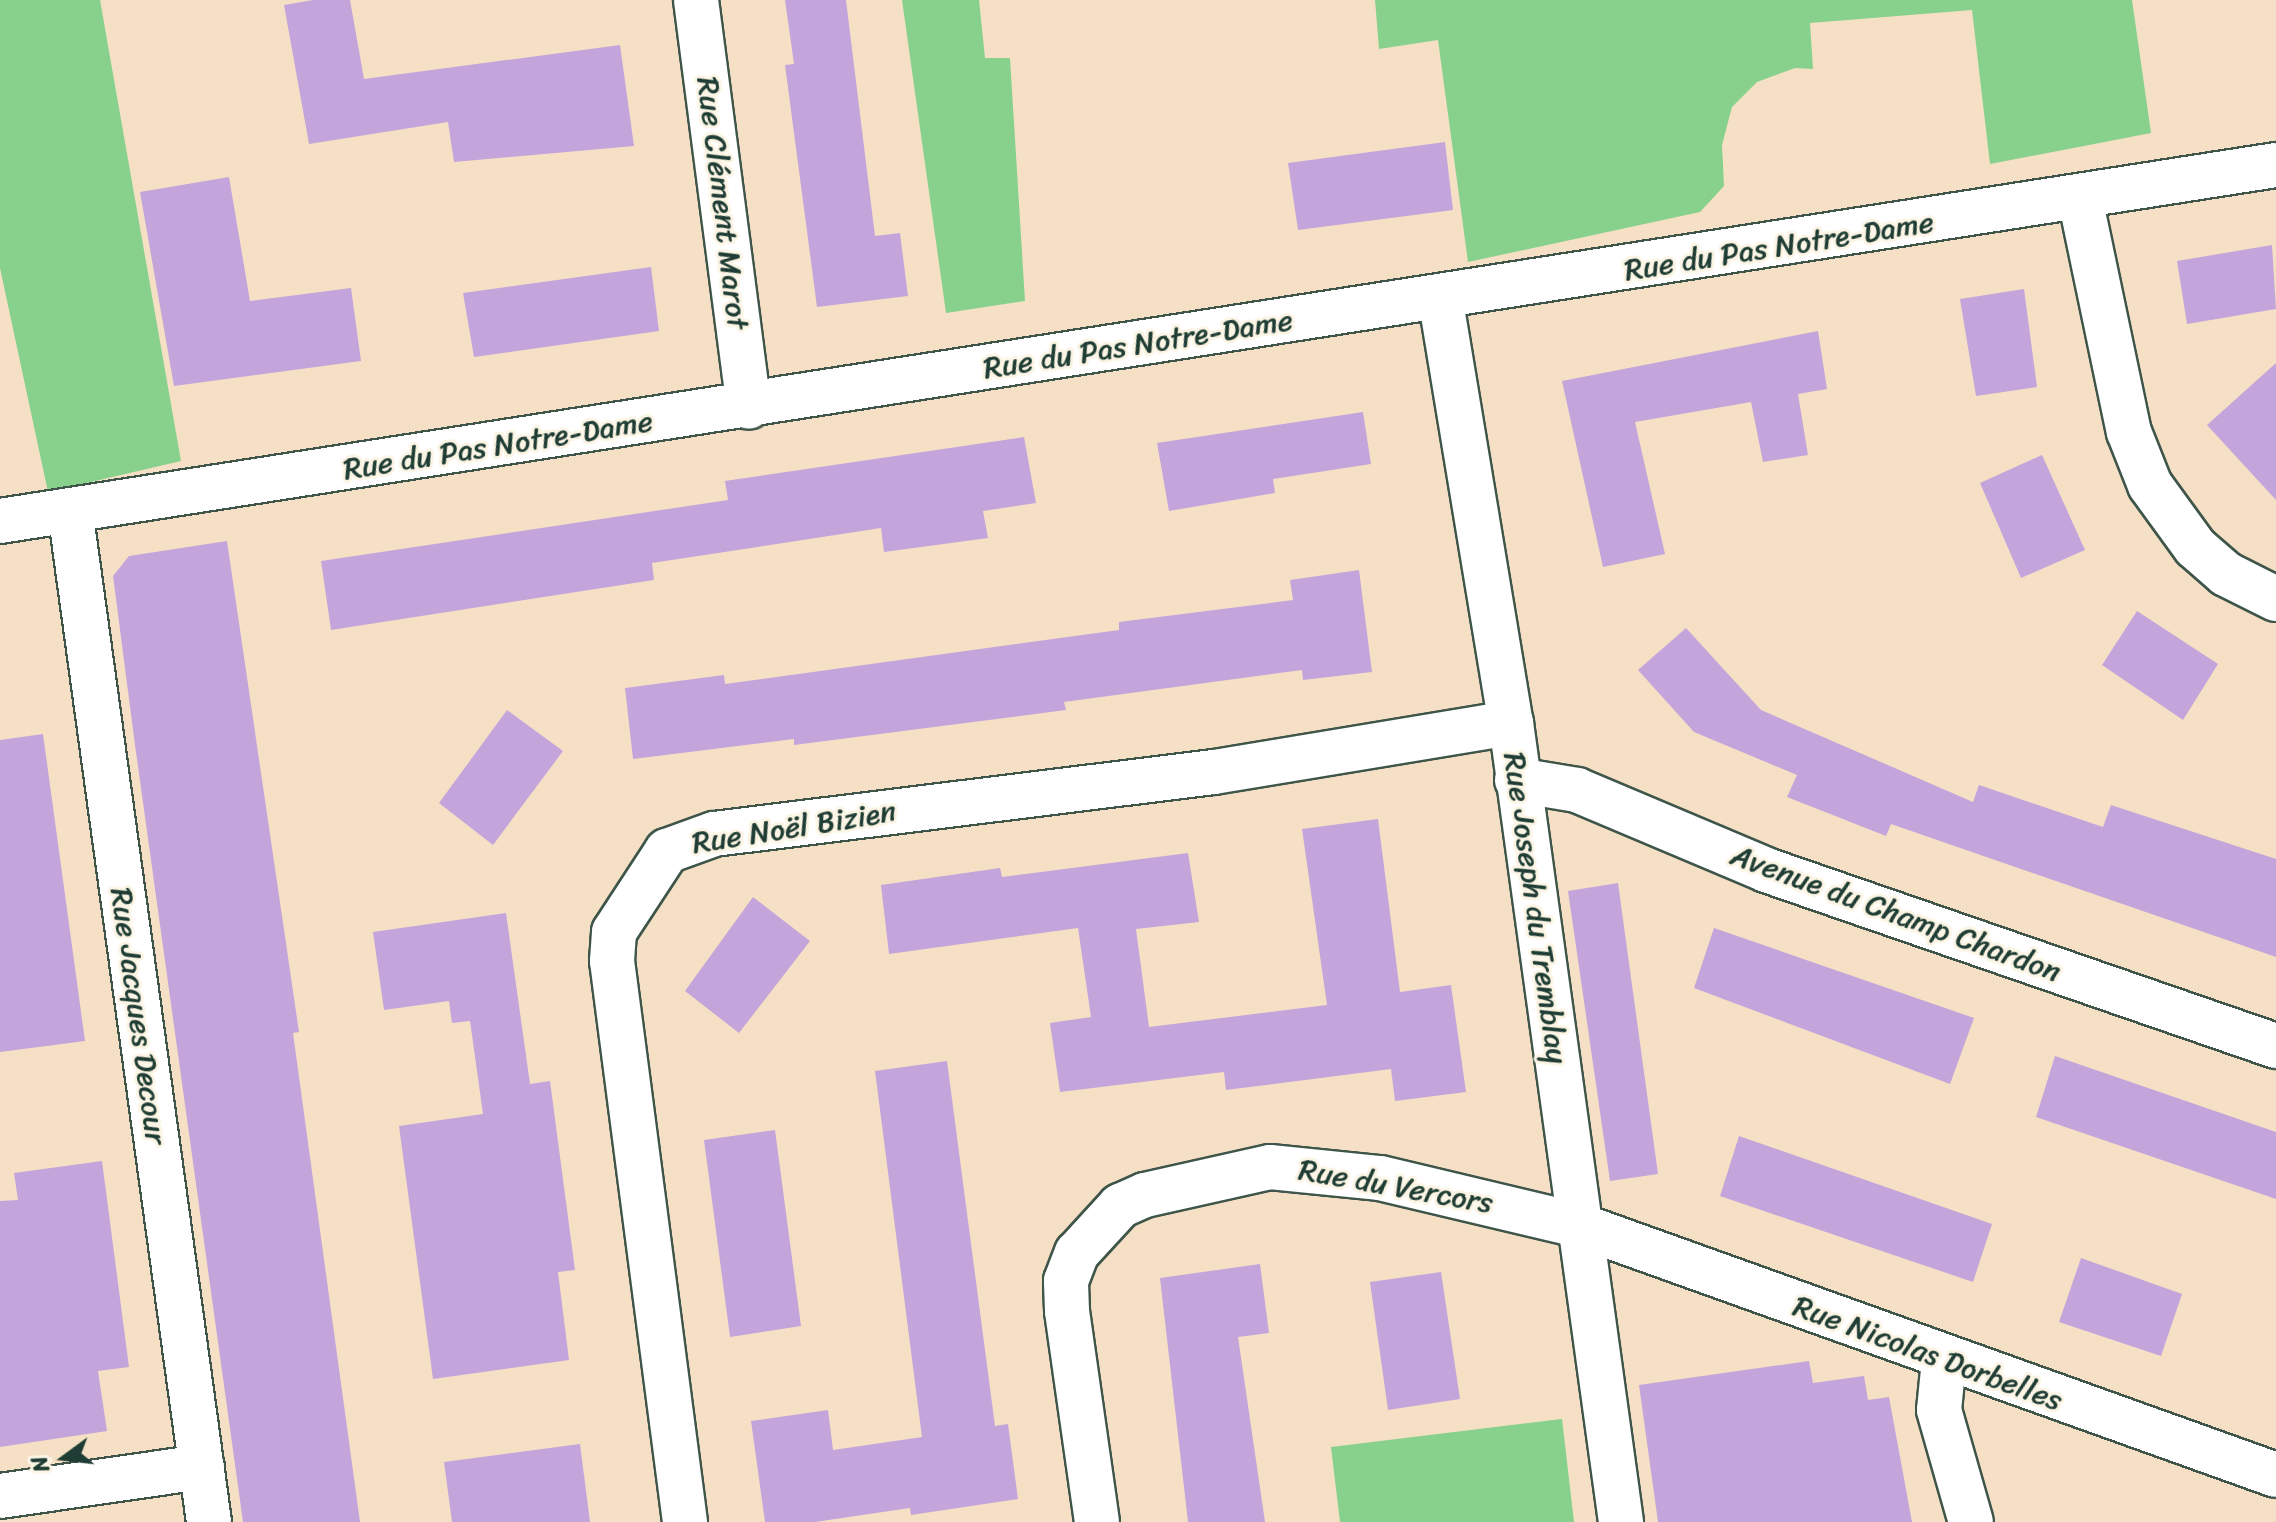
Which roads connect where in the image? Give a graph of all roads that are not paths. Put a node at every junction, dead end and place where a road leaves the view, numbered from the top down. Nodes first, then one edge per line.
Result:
1 (696, 0) edge
2 (2276, 165) edge
3 (2080, 198) junction
4 (1440, 296) junction
5 (749, 407) junction
6 (70, 510) junction
7 (0, 521) edge
8 (2276, 599) edge
9 (1511, 723) junction
10 (1517, 780) junction
11 (2276, 1046) edge
12 (1581, 1226) junction
13 (1944, 1360) junction
14 (202, 1467) junction
15 (2276, 1475) edge
16 (0, 1496) edge
17 (209, 1522) edge
18 (685, 1522) edge
19 (1097, 1522) edge
20 (1621, 1522) edge
21 (1971, 1522) edge

1 - 5 street, Rue Clément Marot
2 - 3 street, Rue du Pas Notre-Dame
3 - 4 street, Rue du Pas Notre-Dame
3 - 8 street
4 - 5 street, Rue du Pas Notre-Dame
4 - 9 street, Rue Joseph du Tremblay
5 - 6 street, Rue du Pas Notre-Dame
6 - 7 street, Rue du Pas Notre-Dame
6 - 14 street, Rue Jacques Decour
9 - 10 street, Rue Joseph du Tremblay
9 - 18 street, Rue Noël Bizien
10 - 11 street, Avenue du Champ Chardon
10 - 12 street, Rue Joseph du Tremblay
12 - 13 street, Rue Nicolas Dorbelles
12 - 19 street, Rue du Vercors
12 - 20 street, Rue Joseph du Tremblay
13 - 15 street, Rue Nicolas Dorbelles
13 - 21 street
14 - 16 street
14 - 17 street, Rue Jacques Decour

